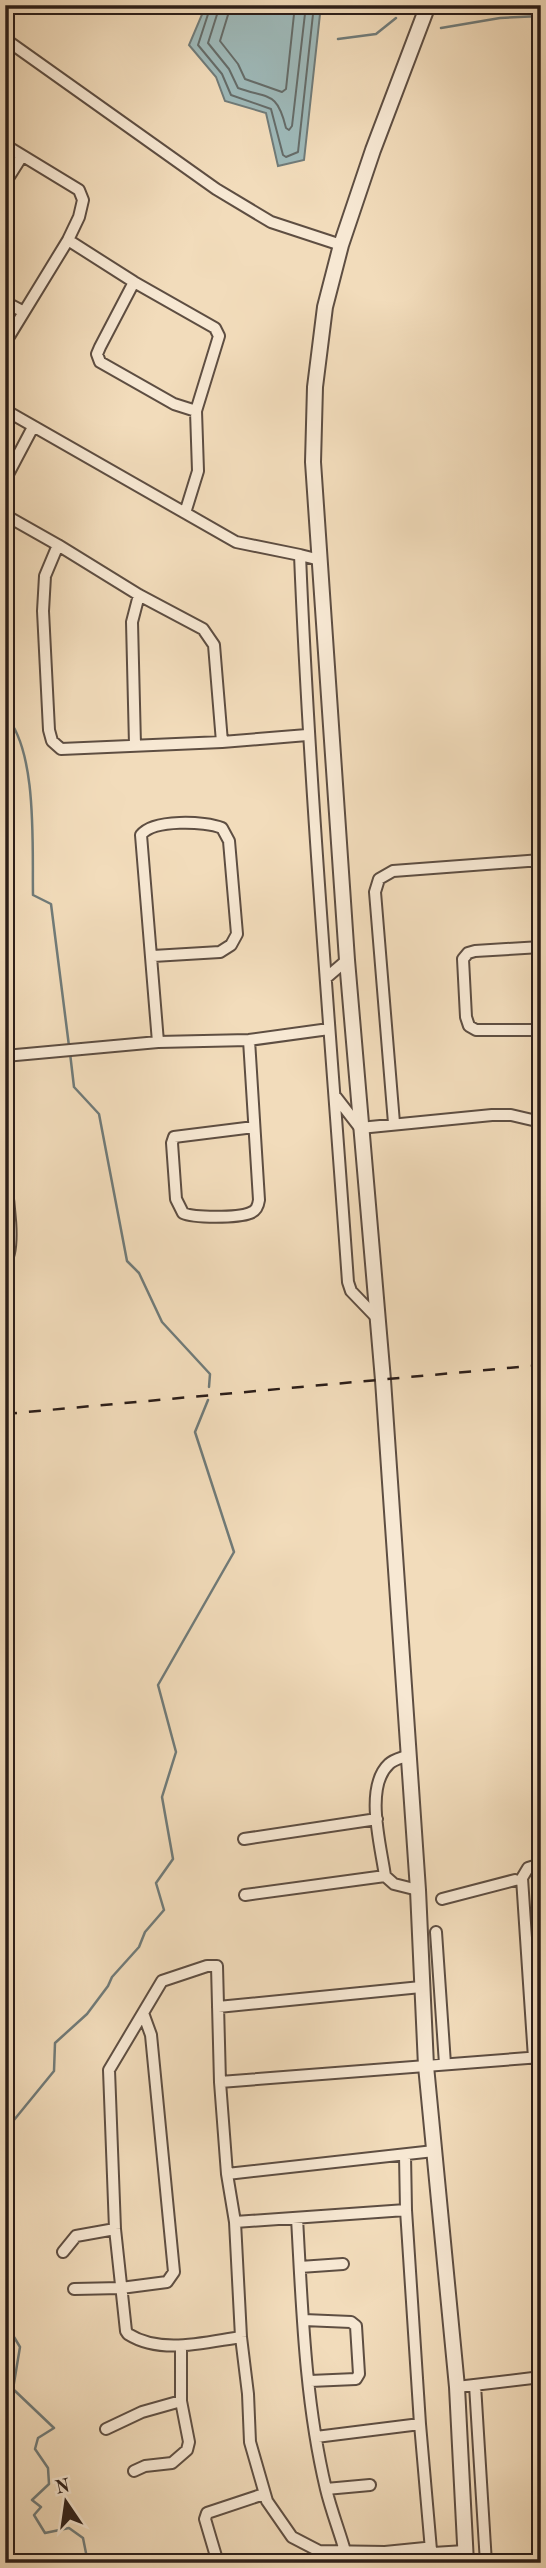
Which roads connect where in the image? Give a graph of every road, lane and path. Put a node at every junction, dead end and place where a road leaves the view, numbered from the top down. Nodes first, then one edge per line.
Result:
1 (428, 5) edge
2 (5, 39) edge
3 (5, 145) edge
4 (22, 156) junction
5 (5, 183) edge
6 (68, 240) junction
7 (341, 244) junction
8 (134, 282) junction
9 (5, 302) edge
10 (24, 312) junction
11 (5, 343) edge
12 (5, 410) edge
13 (196, 411) junction
14 (33, 427) junction
15 (5, 480) edge
16 (185, 513) junction
17 (5, 515) edge
18 (58, 545) junction
19 (300, 555) junction
20 (320, 560) junction
21 (139, 595) junction
22 (307, 735) junction
23 (222, 742) junction
24 (135, 745) junction
25 (332, 746) junction
26 (308, 748) junction
27 (540, 860) edge
28 (541, 940) edge
29 (541, 947) edge
30 (153, 956) junction
31 (346, 960) junction
32 (326, 978) junction
33 (541, 1026) edge
34 (329, 1029) junction
35 (249, 1040) junction
36 (158, 1042) junction
37 (5, 1056) edge
38 (335, 1096) junction
39 (541, 1122) edge
40 (394, 1123) junction
41 (254, 1127) junction
42 (360, 1128) junction
43 (5, 1180) edge
44 (5, 1262) edge
45 (377, 1318) junction
46 (409, 1755) junction
47 (377, 1819) junction
48 (244, 1839) dead end
49 (541, 1864) edge
50 (385, 1876) junction
51 (515, 1880) dead end
52 (418, 1890) junction
53 (245, 1895) dead end
54 (442, 1899) dead end
55 (436, 1932) dead end
56 (541, 1969) edge
57 (528, 1970) junction
58 (421, 1987) junction
59 (218, 2007) junction
60 (143, 2013) junction
61 (538, 2058) edge
62 (445, 2064) junction
63 (426, 2066) junction
64 (220, 2082) junction
65 (434, 2151) junction
66 (405, 2155) junction
67 (227, 2174) junction
68 (406, 2210) junction
69 (297, 2218) junction
70 (235, 2222) junction
71 (115, 2229) junction
72 (63, 2252) dead end
73 (343, 2264) dead end
74 (300, 2267) junction
75 (121, 2288) junction
76 (74, 2289) dead end
77 (304, 2320) junction
78 (241, 2337) junction
79 (181, 2346) junction
80 (541, 2377) edge
81 (310, 2381) junction
82 (475, 2385) junction
83 (457, 2386) junction
84 (181, 2401) junction
85 (420, 2424) junction
86 (106, 2430) dead end
87 (316, 2437) junction
88 (134, 2471) dead end
89 (370, 2485) dead end
90 (326, 2489) junction
91 (264, 2494) junction
92 (345, 2551) junction
93 (433, 2555) edge
94 (466, 2557) edge
95 (218, 2563) edge
96 (486, 2563) edge

1 - 7 street
2 - 7 street
3 - 4 street
4 - 5 street
4 - 6 street
6 - 8 street
6 - 10 street
7 - 20 street
8 - 13 street
8 - 13 street
9 - 10 street
10 - 11 street
12 - 14 street
13 - 16 street
14 - 15 street
14 - 16 street
16 - 19 street
17 - 18 street
18 - 21 street
18 - 24 street
19 - 20 street
19 - 22 street
20 - 25 street
21 - 23 street
21 - 24 street
22 - 23 street
22 - 26 street
23 - 24 street
25 - 26 street
25 - 31 street
26 - 32 street
27 - 28 street
27 - 40 street
29 - 33 street
30 - 30 street
30 - 36 street
31 - 32 street
31 - 42 street
32 - 34 street
34 - 35 street
34 - 38 street
35 - 36 street
35 - 41 street
36 - 37 street
38 - 42 street
38 - 45 street
39 - 40 street
40 - 42 street
41 - 41 street
42 - 45 street
43 - 44 street
45 - 46 street
46 - 47 street
46 - 52 street
47 - 48 street
47 - 50 street
49 - 57 street
50 - 52 street
50 - 53 street
51 - 54 street
52 - 58 street
55 - 62 street
56 - 57 street
57 - 61 street
58 - 59 street
58 - 63 street
59 - 60 street
59 - 64 street
60 - 71 street
60 - 75 street
61 - 62 street
62 - 63 street
63 - 64 street
63 - 65 street
64 - 67 street
65 - 66 street
65 - 83 street
66 - 67 street
66 - 68 street
67 - 70 street
68 - 69 street
68 - 85 street
69 - 70 street
69 - 74 street
70 - 78 street
71 - 72 street
71 - 75 street
73 - 74 street
74 - 77 street
75 - 76 street
75 - 79 street
77 - 81 street
77 - 81 street
78 - 79 street
78 - 91 street
79 - 84 street
80 - 82 street
81 - 87 street
82 - 83 street
82 - 96 street
83 - 94 street
84 - 86 street
84 - 88 street
85 - 87 street
85 - 93 street
87 - 90 street
89 - 90 street
90 - 92 street
91 - 92 street
91 - 95 street
92 - 93 street
93 - 94 street

